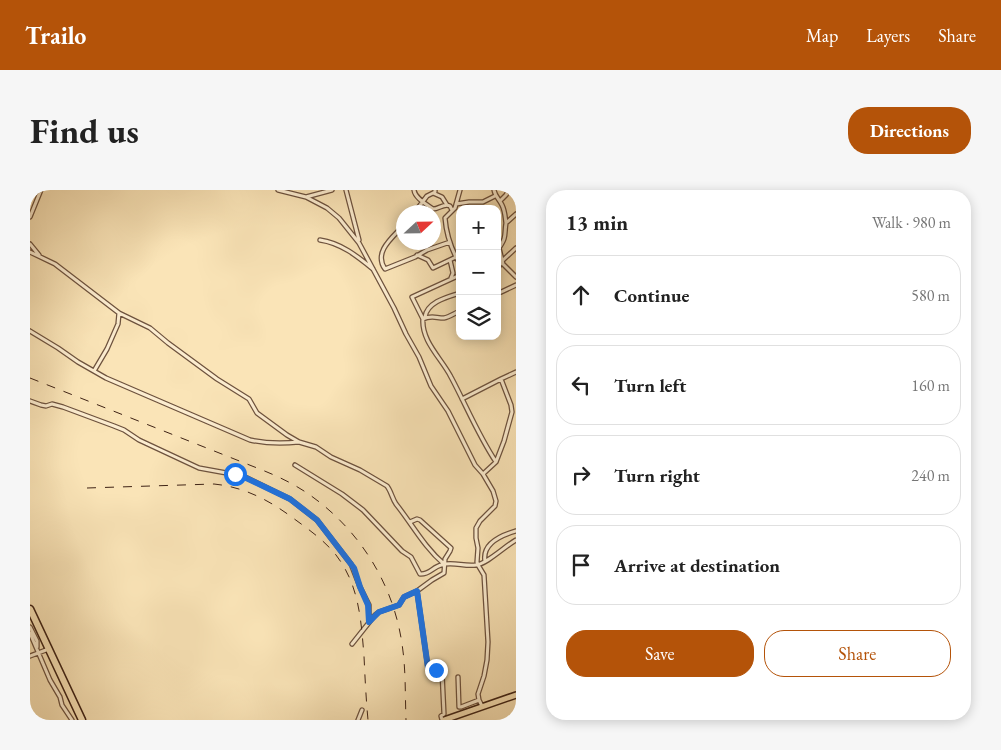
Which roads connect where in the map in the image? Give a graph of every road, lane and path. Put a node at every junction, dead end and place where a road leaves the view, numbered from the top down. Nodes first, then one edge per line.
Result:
1 (41, 190) edge
2 (278, 190) edge
3 (332, 190) edge
4 (346, 190) edge
5 (414, 190) edge
6 (460, 190) edge
7 (494, 190) edge
8 (509, 190) edge
9 (434, 192) edge
10 (495, 196) junction
11 (306, 197) junction
12 (424, 201) junction
13 (500, 201) junction
14 (456, 204) junction
15 (421, 205) edge
16 (447, 205) junction
17 (452, 210) junction
18 (516, 214) edge
19 (30, 218) edge
20 (506, 223) junction
21 (396, 233) edge
22 (320, 240) dead end
23 (450, 242) junction
24 (359, 243) junction
25 (30, 244) edge
26 (501, 244) edge
27 (516, 248) edge
28 (30, 252) edge
29 (456, 252) edge
30 (417, 255) junction
31 (40, 256) junction
32 (456, 257) edge
33 (450, 260) junction
34 (501, 261) edge
35 (501, 263) edge
36 (375, 271) junction
37 (456, 276) edge
38 (516, 277) edge
39 (451, 278) junction
40 (516, 285) edge
41 (501, 292) edge
42 (456, 295) edge
43 (120, 313) junction
44 (456, 313) edge
45 (424, 318) junction
46 (30, 331) edge
47 (94, 371) junction
48 (516, 372) edge
49 (501, 379) junction
50 (462, 398) junction
51 (30, 401) edge
52 (299, 442) junction
53 (496, 462) junction
54 (295, 465) dead end
55 (483, 474) junction
56 (410, 522) junction
57 (516, 531) edge
58 (516, 540) edge
59 (485, 561) junction
60 (444, 564) junction
61 (478, 565) junction
62 (417, 591) junction
63 (30, 609) edge
64 (30, 616) edge
65 (369, 622) junction
66 (30, 627) edge
67 (30, 633) edge
68 (352, 644) dead end
69 (46, 650) junction
70 (38, 651) junction
71 (30, 656) edge
72 (458, 677) dead end
73 (516, 695) edge
74 (479, 700) junction
75 (464, 706) junction
76 (482, 706) junction
77 (362, 710) dead end
78 (466, 712) junction
79 (72, 720) edge
80 (81, 720) edge
81 (358, 720) edge
82 (446, 720) edge

1 - 19 street
2 - 11 street
3 - 11 street
4 - 24 street
5 - 12 street
6 - 14 street
7 - 10 street
8 - 13 street
9 - 12 street
9 - 16 street
10 - 13 street
10 - 14 street
11 - 24 street
12 - 15 street
12 - 16 street
13 - 20 street
14 - 17 street
16 - 17 street
17 - 23 street
18 - 20 street
20 - 26 street
21 - 30 street
22 - 36 street
23 - 29 street
23 - 30 street
24 - 36 street
25 - 31 street
27 - 34 street
28 - 31 street
30 - 33 street
31 - 43 street
32 - 33 street
33 - 39 street
35 - 38 street
36 - 55 street
37 - 39 street
39 - 45 street
40 - 41 street
42 - 45 street
43 - 47 street
43 - 52 street
44 - 45 street
45 - 50 street
46 - 47 street
47 - 52 street
48 - 49 street
49 - 50 street
49 - 53 street
50 - 53 street
51 - 65 street
52 - 56 street
53 - 55 street
54 - 60 street
55 - 61 street
56 - 60 street
56 - 60 street
57 - 59 street
58 - 59 street
59 - 61 street
60 - 61 street
60 - 62 street
61 - 74 street
62 - 65 street
62 - 82 street
63 - 80 highway
64 - 69 highway
65 - 68 street
66 - 70 street
67 - 70 street
69 - 70 street
69 - 80 highway
70 - 71 street
70 - 79 street
72 - 75 street
73 - 76 main road
74 - 75 street
74 - 76 street
75 - 78 street
76 - 78 main road
77 - 81 street
78 - 82 main road

